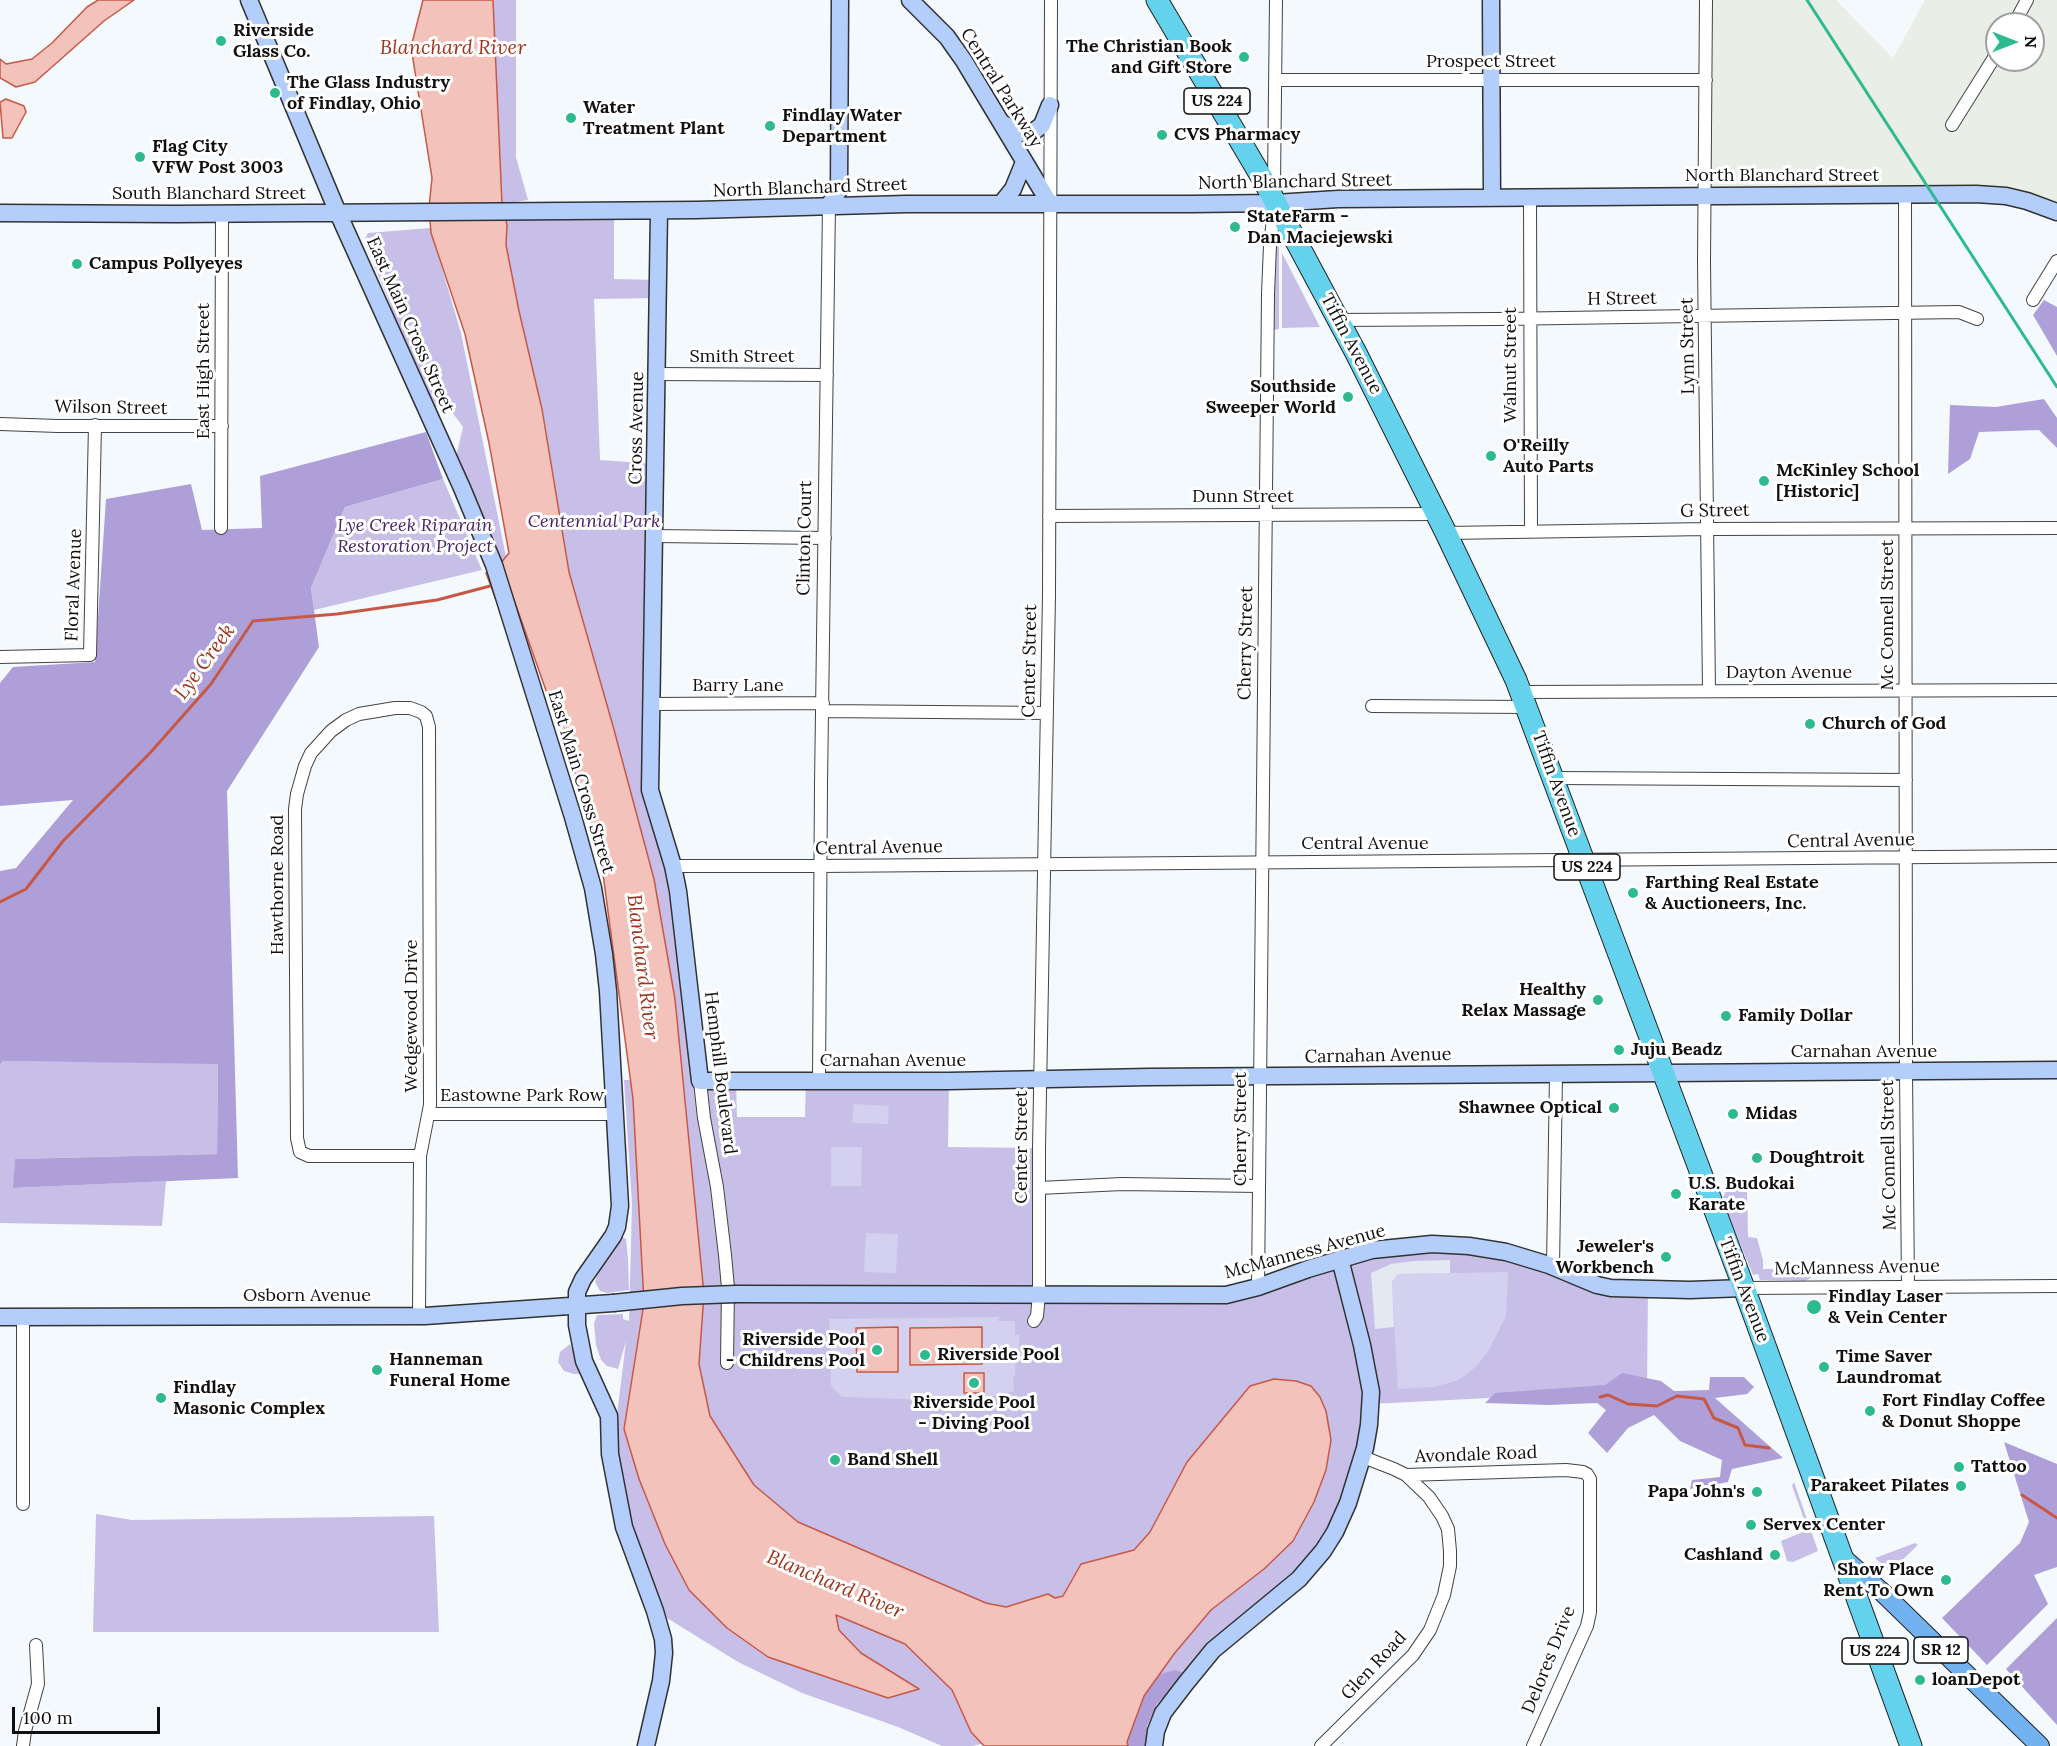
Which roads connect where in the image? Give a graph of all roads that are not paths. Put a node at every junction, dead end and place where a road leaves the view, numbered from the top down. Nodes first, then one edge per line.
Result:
1 (249, 0) edge
2 (910, 0) edge
3 (1051, 0) edge
4 (1157, 0) edge
5 (1276, 0) edge
6 (1491, 0) edge
7 (1706, 0) edge
8 (842, 2) edge
9 (1985, 72) edge
10 (1275, 80) junction
11 (1706, 80) junction
12 (1490, 81) junction
13 (1050, 105) junction
14 (1002, 123) junction
15 (1952, 125) dead end
16 (1024, 162) junction
17 (1905, 194) junction
18 (1705, 196) junction
19 (1492, 198) junction
20 (1530, 198) junction
21 (1275, 203) junction
22 (1001, 204) junction
23 (1050, 204) junction
24 (829, 205) junction
25 (659, 211) junction
26 (417, 212) joint
27 (2057, 212) edge
28 (0, 213) edge
29 (338, 213) junction
30 (222, 214) junction
31 (2057, 261) edge
32 (2033, 300) dead end
33 (1904, 313) junction
34 (1705, 316) junction
35 (1530, 318) junction
36 (1977, 319) dead end
37 (1337, 320) junction
38 (658, 374) junction
39 (827, 375) junction
40 (0, 424) edge
41 (95, 425) junction
42 (222, 426) junction
43 (1049, 516) junction
44 (1266, 516) junction
45 (1442, 524) junction
46 (221, 528) dead end
47 (1905, 528) junction
48 (2057, 528) edge
49 (1708, 529) junction
50 (1531, 531) junction
51 (654, 536) junction
52 (825, 538) junction
53 (0, 657) edge
54 (2057, 680) edge
55 (1906, 690) junction
56 (2057, 690) edge
57 (1709, 691) junction
58 (1524, 700) junction
59 (653, 704) junction
60 (1372, 706) dead end
61 (823, 707) junction
62 (1047, 713) junction
63 (426, 716) joint
64 (1554, 778) junction
65 (1906, 780) junction
66 (650, 790) joint
67 (2057, 856) edge
68 (1906, 858) junction
69 (1584, 860) junction
70 (1261, 862) junction
71 (1044, 864) junction
72 (673, 866) junction
73 (820, 866) junction
74 (2057, 1070) edge
75 (1906, 1072) junction
76 (1556, 1074) junction
77 (1663, 1074) junction
78 (1259, 1076) junction
79 (1040, 1079) junction
80 (819, 1080) junction
81 (700, 1081) junction
82 (429, 1114) junction
83 (615, 1114) junction
84 (420, 1156) junction
85 (1258, 1186) junction
86 (1040, 1188) junction
87 (1340, 1259) junction
88 (1553, 1267) junction
89 (2057, 1286) edge
90 (1258, 1287) junction
91 (1908, 1287) junction
92 (1744, 1288) junction
93 (1039, 1294) junction
94 (613, 1304) joint
95 (577, 1307) junction
96 (419, 1316) junction
97 (0, 1317) edge
98 (23, 1317) junction
99 (1034, 1321) dead end
100 (727, 1363) dead end
101 (1363, 1458) junction
102 (1406, 1475) junction
103 (1590, 1479) joint
104 (23, 1504) dead end
105 (1841, 1556) junction
106 (36, 1646) dead end
107 (23, 1746) edge
108 (646, 1746) edge
109 (1154, 1746) edge
110 (1322, 1746) edge
111 (1533, 1746) edge
112 (1911, 1746) edge
113 (2040, 1746) edge

1 - 29 main road, East Main Cross Street
2 - 14 main road, Central Parkway
3 - 13 street, Center Street
4 - 21 highway, Tiffin Avenue / US 224
5 - 10 street, Cherry Street
6 - 12 main road
7 - 11 street, Lynn Street
8 - 24 main road, Clinton Court
9 - 15 street
10 - 12 street, Prospect Street
10 - 21 street, Cherry Street
11 - 12 street, Prospect Street
11 - 18 street, Lynn Street
12 - 19 main road
13 - 14 main road
13 - 23 street, Center Street
14 - 16 main road, Central Parkway
16 - 22 main road
16 - 23 main road, Central Parkway
17 - 18 main road, North Blanchard Street
17 - 27 main road, North Blanchard Street
17 - 33 street, Mc Connell Street
18 - 20 main road, North Blanchard Street
18 - 34 street, Lynn Street
19 - 20 main road, North Blanchard Street
19 - 21 main road, North Blanchard Street
20 - 35 street, Walnut Street
21 - 23 main road, North Blanchard Street
21 - 37 highway, Tiffin Avenue / US 224
21 - 44 street, Cherry Street
22 - 23 main road, North Blanchard Street
22 - 24 main road, North Blanchard Street
23 - 43 street, Center Street
24 - 25 main road, North Blanchard Street
24 - 39 street, Clinton Court
25 - 26 main road, North Blanchard Street
25 - 38 main road, Cross Avenue
26 - 29 main road, South Blanchard Street
28 - 30 main road, South Blanchard Street
29 - 30 main road, South Blanchard Street
29 - 83 main road, East Main Cross Street
30 - 42 street, East High Street
31 - 32 street
33 - 34 street, H Street
33 - 36 street, H Street
33 - 47 street, Mc Connell Street
34 - 35 street, H Street
34 - 49 street, Lynn Street
35 - 37 street, H Street
35 - 50 street, Walnut Street
37 - 45 highway, Tiffin Avenue / US 224
38 - 39 street, Smith Street
38 - 51 main road, Cross Avenue
39 - 52 street, Clinton Court
40 - 41 street, Wilson Street
41 - 42 street, Wilson Street
41 - 53 street, Floral Avenue
42 - 46 street, East High Street
43 - 44 street, Dunn Street
43 - 62 street, Center Street
44 - 45 street, Dunn Street
44 - 70 street, Cherry Street
45 - 50 street, G Street
45 - 58 highway, Tiffin Avenue / US 224
47 - 48 street, G Street
47 - 49 street, G Street
47 - 55 street, Mc Connell Street
49 - 50 street, G Street
49 - 57 street, Lynn Street
51 - 52 street
51 - 59 main road, Cross Avenue
52 - 61 street, Clinton Court
54 - 56 street
55 - 56 street, Dayton Avenue
55 - 57 street, Dayton Avenue
55 - 65 street, Mc Connell Street
57 - 58 street, Dayton Avenue
58 - 60 street, Dayton Avenue
58 - 64 highway, Tiffin Avenue / US 224
59 - 61 street, Barry Lane
59 - 66 main road, Cross Avenue
61 - 62 street, Barry Lane
61 - 73 street, Clinton Court
62 - 71 street, Center Street
63 - 82 street, Wedgewood Drive
63 - 84 street, Hawthorne Road
64 - 65 street
64 - 69 highway, Tiffin Avenue / US 224
65 - 68 street, Mc Connell Street
66 - 72 main road, Hemphill Boulevard
67 - 68 street, Central Avenue
68 - 69 street, Central Avenue
68 - 75 street, Mc Connell Street
69 - 70 street, Central Avenue
69 - 77 highway, Tiffin Avenue / US 224
70 - 71 street, Central Avenue
70 - 78 street, Cherry Street
71 - 73 street, Central Avenue
71 - 79 street, Center Street
72 - 73 street, Central Avenue
72 - 81 main road, Hemphill Boulevard
73 - 80 street, Clinton Court
74 - 75 main road, Carnahan Avenue
75 - 77 main road, Carnahan Avenue
75 - 91 street, Mc Connell Street
76 - 77 main road, Carnahan Avenue
76 - 78 main road, Carnahan Avenue
76 - 88 street
77 - 92 highway, Tiffin Avenue / US 224
78 - 79 main road, Carnahan Avenue
78 - 85 street, Cherry Street
79 - 80 main road, Carnahan Avenue
79 - 86 street, Center Street
80 - 81 main road, Carnahan Avenue
81 - 100 street, Hemphill Boulevard
82 - 83 street, Eastowne Park Row
82 - 84 street, Wedgewood Drive
83 - 95 main road, East Main Cross Street
84 - 96 street, Wedgewood Drive
85 - 86 street
85 - 90 street, Cherry Street
86 - 93 street, Center Street
87 - 88 main road, McManness Avenue
87 - 90 main road, McManness Avenue
87 - 101 main road
88 - 92 main road, McManness Avenue
89 - 91 street, McManness Avenue
90 - 93 main road, McManness Avenue
91 - 92 street, McManness Avenue
92 - 105 highway, Tiffin Avenue / US 224
93 - 94 main road, McManness Avenue, bridge
93 - 99 street, Center Street
94 - 95 main road, Osborn Avenue
95 - 96 main road, Osborn Avenue
95 - 108 main road, East Main Cross Street
96 - 98 main road, Osborn Avenue
97 - 98 main road, Osborn Avenue
98 - 104 street
101 - 102 street, Avondale Road
101 - 109 main road
102 - 103 street, Avondale Road
102 - 110 street, Glen Road
103 - 111 street, Delores Drive
105 - 112 highway, Tiffin Avenue / US 224
105 - 113 main road, SR 12
106 - 107 street

